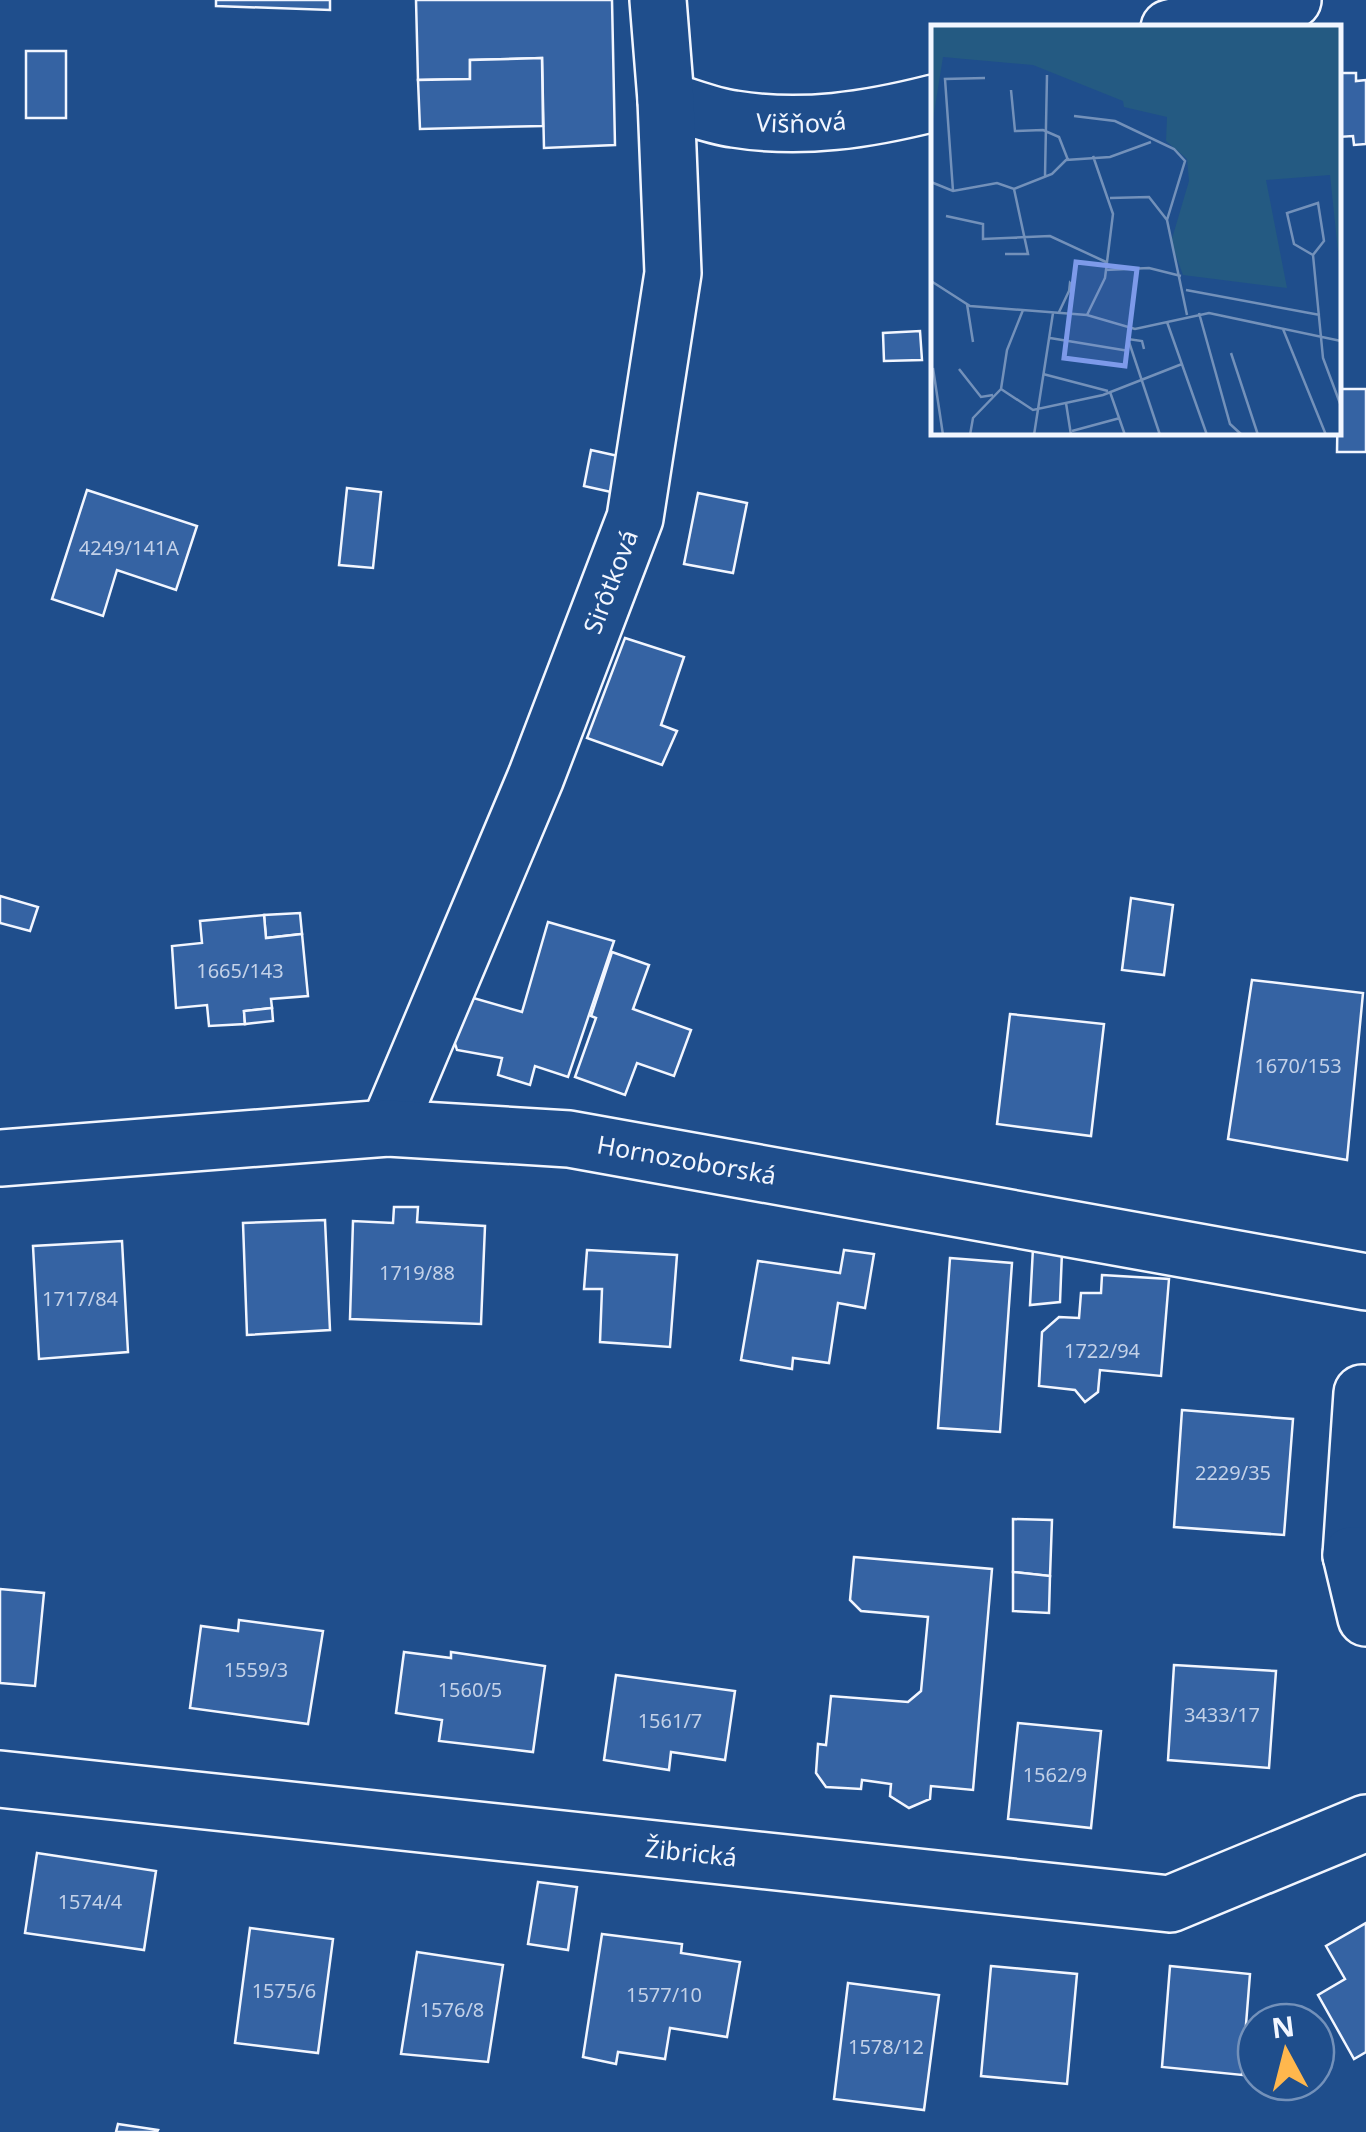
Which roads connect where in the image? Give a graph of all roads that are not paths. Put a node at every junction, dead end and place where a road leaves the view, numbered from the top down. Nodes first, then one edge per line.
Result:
1 (658, 0) edge
2 (1293, 0) edge
3 (1182, 25) edge
4 (666, 100) junction
5 (931, 104) edge
6 (388, 1128) junction
7 (0, 1158) edge
8 (1366, 1282) edge
9 (1362, 1393) dead end
10 (1358, 1555) edge
11 (1366, 1618) edge
12 (0, 1780) edge
13 (1366, 1823) edge

1 - 4 street, Sirôtková
2 - 3 street
4 - 5 street, Višňová
4 - 6 street, Sirôtková
6 - 7 street, Hornozoborská
6 - 8 street, Hornozoborská
9 - 10 street
10 - 11 street
12 - 13 street, Žibrická

